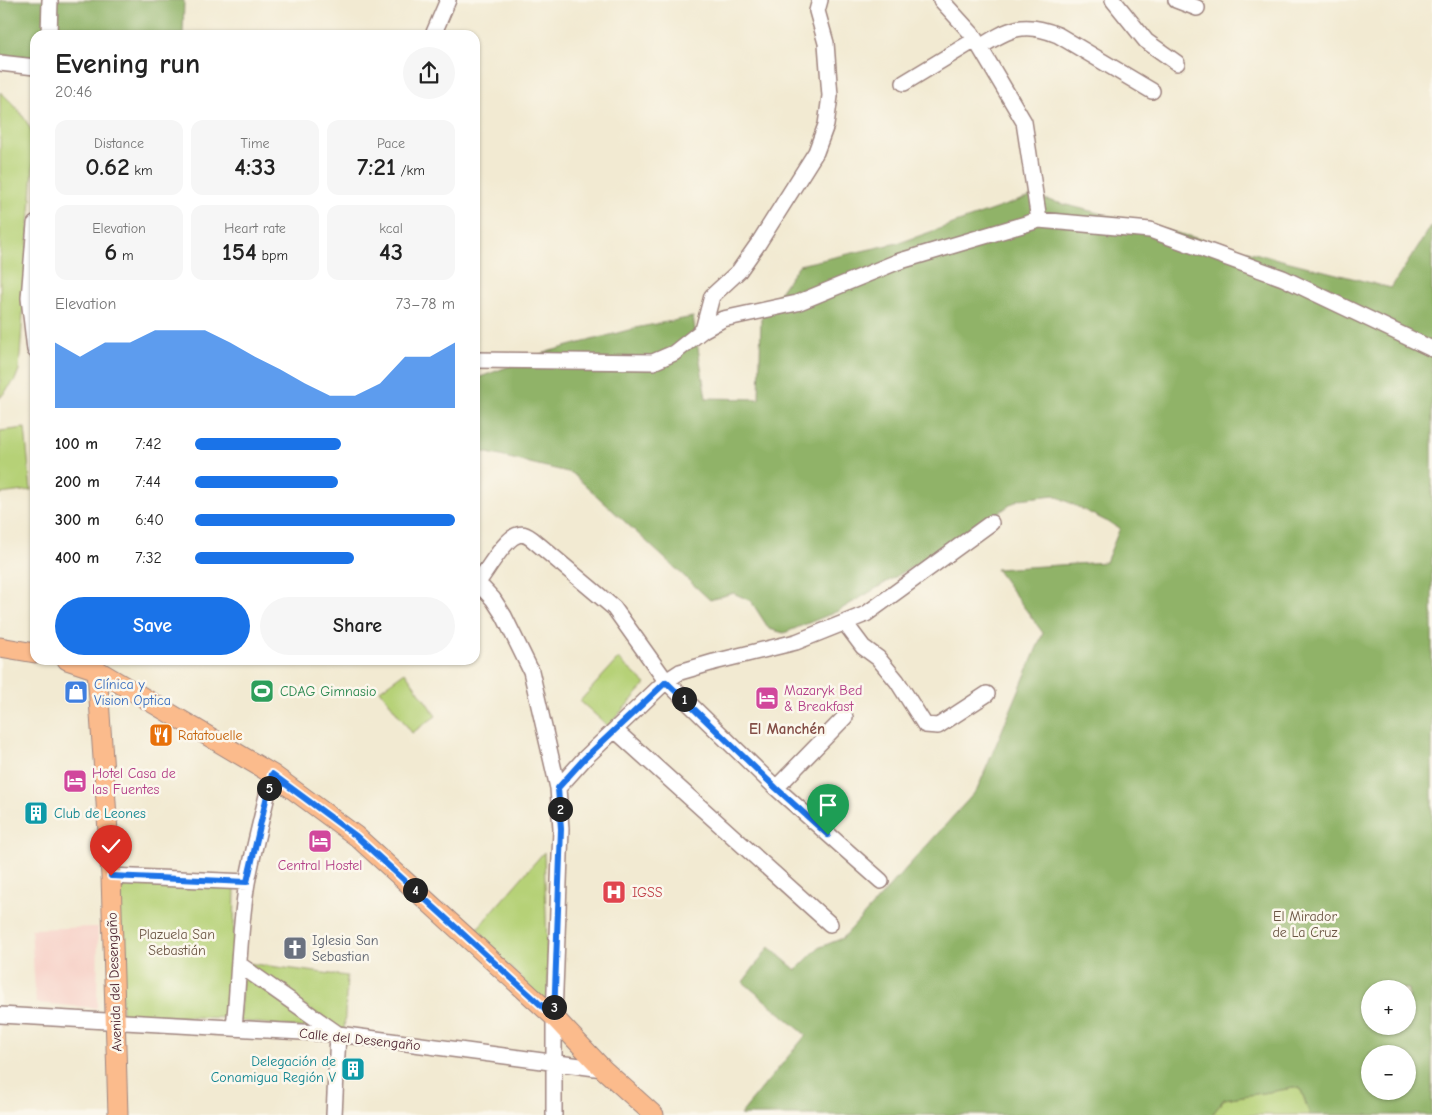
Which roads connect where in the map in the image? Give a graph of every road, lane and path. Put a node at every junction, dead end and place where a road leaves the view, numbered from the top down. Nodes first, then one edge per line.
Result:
1 (50, 0) edge
2 (448, 0) edge
3 (820, 0) edge
4 (941, 0) edge
5 (1113, 0) edge
6 (1176, 0) edge
7 (1198, 8) dead end
8 (49, 30) edge
9 (435, 30) edge
10 (978, 43) junction
11 (0, 63) edge
12 (1177, 63) dead end
13 (30, 66) edge
14 (904, 83) dead end
15 (1152, 91) dead end
16 (1039, 220) junction
17 (30, 286) edge
18 (30, 307) edge
19 (703, 330) junction
20 (1432, 349) edge
21 (480, 360) edge
22 (991, 523) dead end
23 (480, 576) edge
24 (480, 585) edge
25 (845, 623) junction
26 (0, 646) edge
27 (30, 652) edge
28 (90, 666) edge
29 (666, 682) junction
30 (987, 694) dead end
31 (845, 717) dead end
32 (616, 730) junction
33 (272, 774) junction
34 (558, 788) junction
35 (776, 788) junction
36 (111, 876) junction
37 (881, 881) dead end
38 (247, 882) junction
39 (830, 924) dead end
40 (240, 965) junction
41 (0, 1015) edge
42 (554, 1017) junction
43 (116, 1022) junction
44 (234, 1027) junction
45 (338, 1034) junction
46 (555, 1062) junction
47 (603, 1069) junction
48 (118, 1115) edge
49 (334, 1115) edge
50 (554, 1115) edge
51 (654, 1115) edge

1 - 8 street
2 - 9 street
3 - 19 street
4 - 10 street
5 - 12 street
6 - 7 street
10 - 14 street
10 - 15 street
10 - 16 street
11 - 13 street
16 - 19 street
16 - 20 street
17 - 18 street
19 - 21 street
22 - 25 street
23 - 29 street
24 - 34 street
25 - 29 street
25 - 30 street
26 - 27 main road
28 - 33 main road
28 - 36 main road, Avenida del Desengaño
29 - 32 street
29 - 35 street
31 - 35 street
32 - 34 street
32 - 39 street
33 - 38 street
33 - 42 main road
34 - 42 street
35 - 37 street
36 - 38 street
36 - 43 main road, Avenida del Desengaño
38 - 40 street
40 - 44 street
40 - 45 street
41 - 43 street, Calle del Desengaño
42 - 46 street
42 - 47 main road
43 - 44 street, Calle del Desengaño
43 - 48 main road, Avenida del Desengaño
44 - 45 street, Calle del Desengaño
45 - 46 street, Calle del Desengaño
45 - 49 street
46 - 47 street, Calle del Desengaño
46 - 50 street
47 - 51 main road

